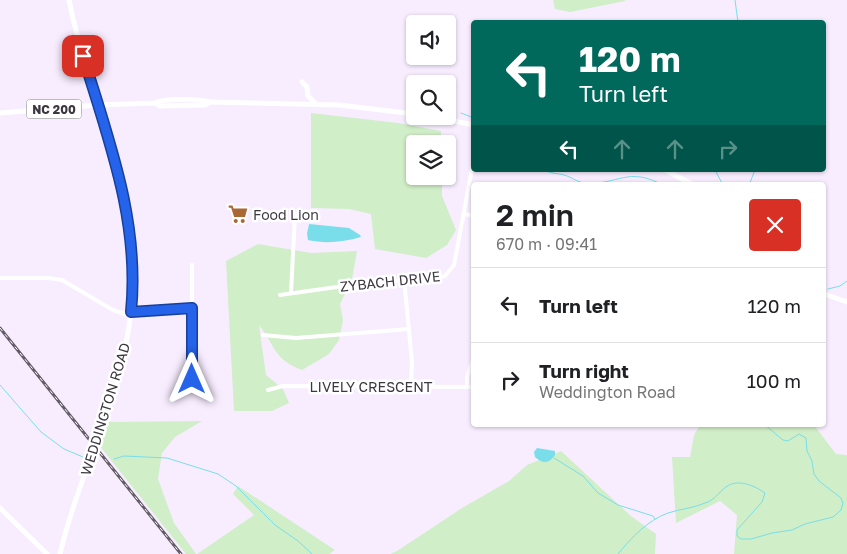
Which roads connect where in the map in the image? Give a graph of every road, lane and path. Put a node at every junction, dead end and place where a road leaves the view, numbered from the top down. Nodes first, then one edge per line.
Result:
1 (68, 0) edge
2 (302, 82) dead end
3 (98, 105) junction
4 (317, 105) junction
5 (0, 113) edge
6 (406, 113) edge
7 (456, 121) edge
8 (471, 124) edge
9 (472, 172) edge
10 (669, 172) edge
11 (689, 182) edge
12 (295, 214) dead end
13 (465, 214) junction
14 (471, 215) edge
15 (192, 265) dead end
16 (0, 278) edge
17 (404, 279) junction
18 (291, 293) junction
19 (280, 295) dead end
20 (826, 295) edge
21 (847, 302) edge
22 (192, 308) junction
23 (131, 312) junction
24 (409, 329) junction
25 (263, 335) dead end
26 (471, 366) edge
27 (192, 379) dead end
28 (411, 386) junction
29 (467, 386) junction
30 (471, 387) edge
31 (268, 390) dead end
32 (0, 508) edge
33 (47, 554) edge
34 (60, 554) edge

1 - 3 main road, WEDDINGTON ROAD
2 - 4 main road
3 - 4 main road, NC 200
3 - 5 main road, NC 200
3 - 23 main road, WEDDINGTON ROAD
4 - 6 main road, NC 200
7 - 8 main road
9 - 13 street, ZYBACH DRIVE
10 - 11 main road
12 - 18 street
13 - 14 street
13 - 17 street, ZYBACH DRIVE
15 - 22 street
16 - 23 street
17 - 18 street, ZYBACH DRIVE
17 - 24 street
18 - 19 street, ZYBACH DRIVE
20 - 21 main road
22 - 23 street
22 - 27 street
23 - 34 main road, WEDDINGTON ROAD
24 - 25 street
24 - 28 street
26 - 29 street
28 - 29 street, LIVELY CRESCENT
28 - 31 street, LIVELY CRESCENT
29 - 30 street, LIVELY CRESCENT
32 - 33 main road

